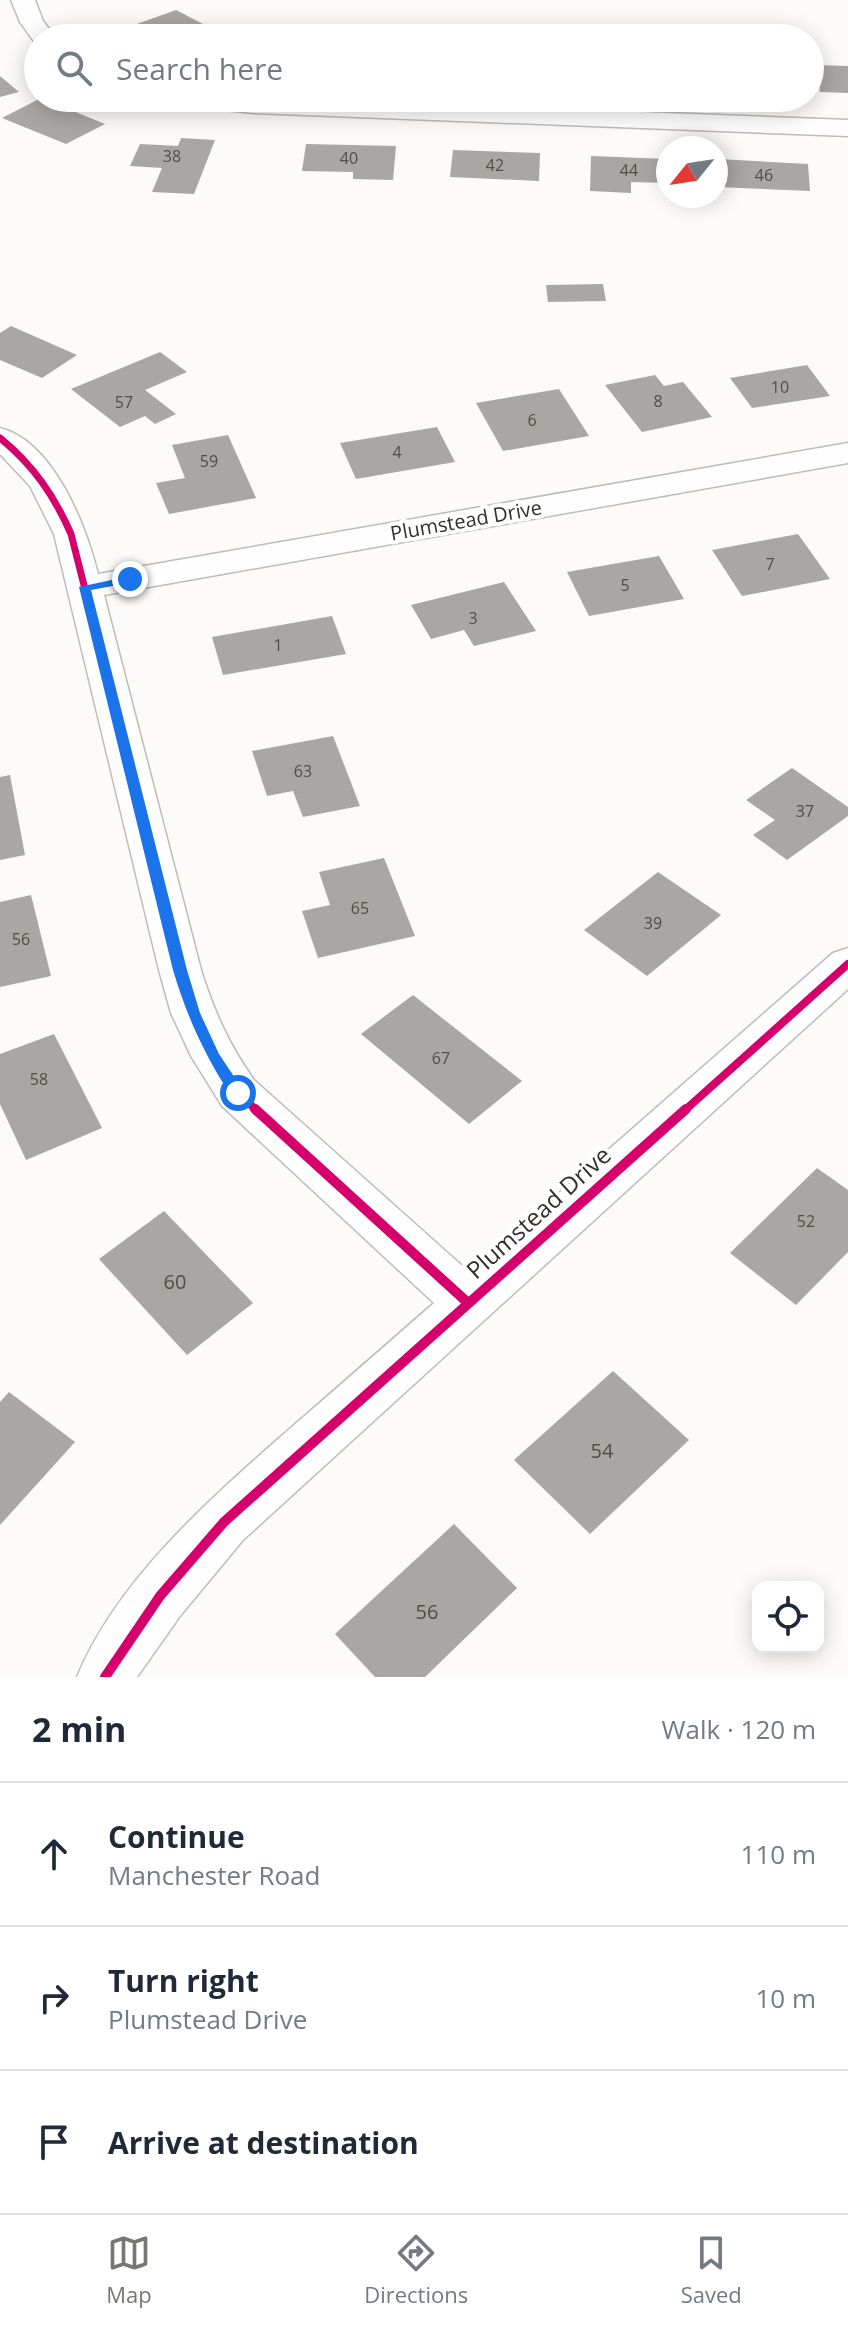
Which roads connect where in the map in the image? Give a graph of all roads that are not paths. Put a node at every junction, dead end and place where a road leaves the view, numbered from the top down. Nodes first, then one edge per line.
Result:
1 (23, 0) edge
2 (34, 24) edge
3 (434, 112) edge
4 (848, 128) edge
5 (0, 438) edge
6 (848, 453) edge
7 (84, 587) junction
8 (848, 964) edge
9 (467, 1302) junction
10 (105, 1677) edge

1 - 2 street
3 - 4 street
5 - 7 street
6 - 7 street, Plumstead Drive
7 - 9 street
8 - 9 street, Plumstead Drive
9 - 10 street, Plumstead Drive

